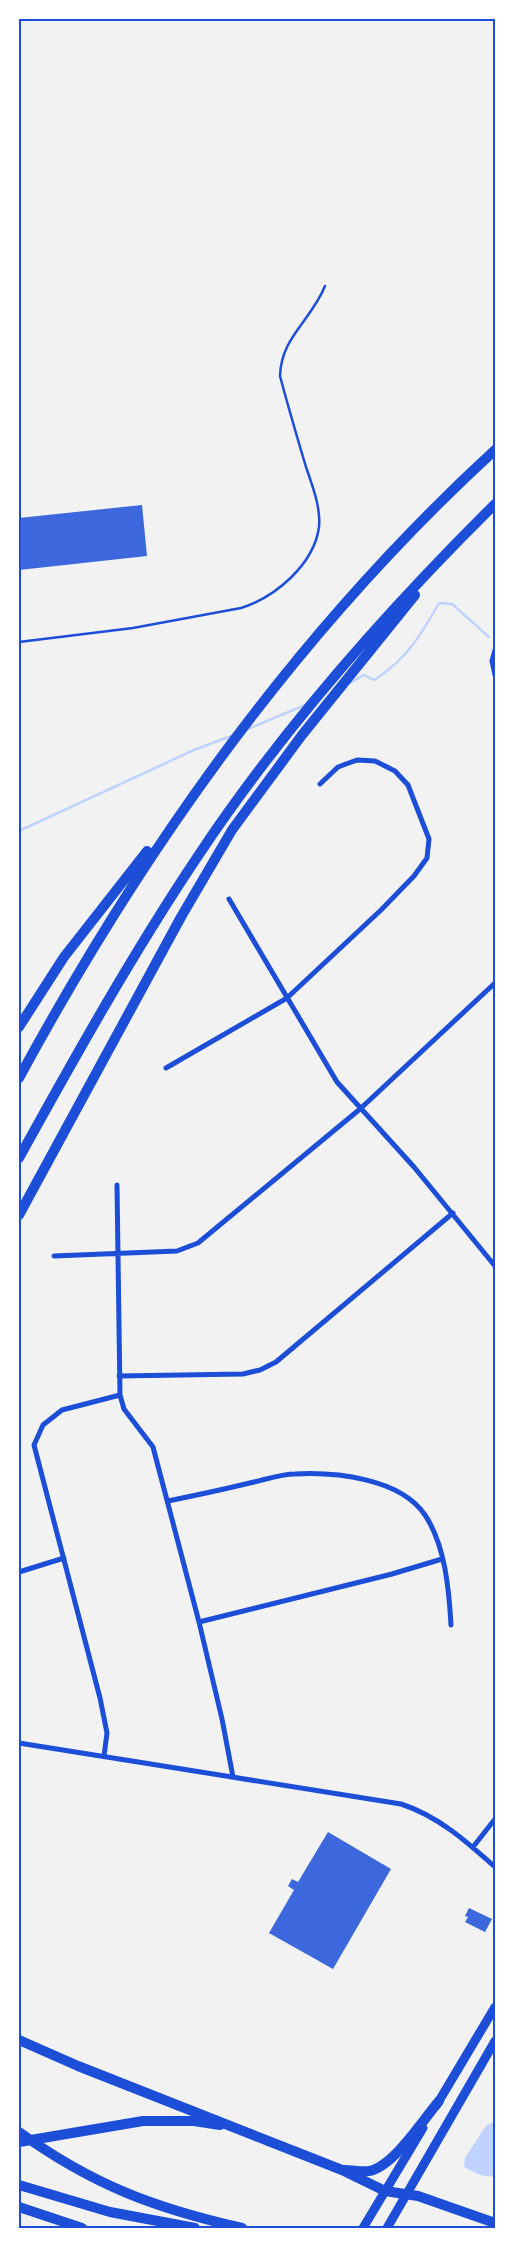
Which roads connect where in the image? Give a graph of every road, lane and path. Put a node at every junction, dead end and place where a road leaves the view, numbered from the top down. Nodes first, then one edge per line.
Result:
1 (325, 286) dead end
2 (495, 450) edge
3 (495, 504) edge
4 (456, 544) junction
5 (19, 642) edge
6 (495, 650) edge
7 (495, 675) edge
8 (320, 784) dead end
9 (178, 814) junction
10 (229, 899) dead end
11 (495, 983) edge
12 (287, 998) junction
13 (19, 1027) edge
14 (166, 1068) dead end
15 (19, 1078) edge
16 (360, 1109) junction
17 (19, 1158) edge
18 (117, 1185) dead end
19 (453, 1213) junction
20 (19, 1215) edge
21 (117, 1253) junction
22 (54, 1256) dead end
23 (495, 1266) edge
24 (119, 1376) junction
25 (120, 1395) junction
26 (168, 1501) junction
27 (64, 1558) junction
28 (442, 1559) junction
29 (19, 1572) edge
30 (199, 1622) junction
31 (451, 1625) dead end
32 (19, 1743) edge
33 (104, 1756) junction
34 (233, 1777) junction
35 (495, 1819) edge
36 (473, 1847) junction
37 (495, 1867) edge
38 (495, 2007) edge
39 (19, 2040) edge
40 (495, 2041) edge
41 (439, 2101) junction
42 (241, 2129) junction
43 (19, 2132) edge
44 (19, 2142) edge
45 (342, 2170) junction
46 (19, 2185) edge
47 (385, 2191) junction
48 (406, 2194) junction
49 (19, 2206) edge
50 (495, 2223) edge
51 (82, 2228) edge
52 (195, 2228) edge
53 (242, 2228) edge
54 (362, 2228) edge
55 (387, 2228) edge

1 - 5 lane
2 - 9 highway
3 - 4 highway
4 - 17 highway
4 - 20 highway
6 - 7 street
8 - 12 street
9 - 13 highway
9 - 15 highway
10 - 12 street
11 - 16 street
12 - 14 street
12 - 16 street
16 - 19 street
16 - 21 street
18 - 21 street
19 - 23 street
19 - 24 street
21 - 22 street
21 - 24 street
24 - 25 street
25 - 26 street
25 - 27 street
26 - 28 street
26 - 30 street
27 - 29 street
27 - 33 street
28 - 30 street
28 - 31 street
30 - 34 street
32 - 33 street
33 - 34 street
34 - 36 street
35 - 36 street
36 - 37 street
38 - 41 main road
39 - 42 highway
40 - 48 main road
41 - 45 highway
41 - 47 main road
42 - 44 highway
42 - 45 highway
43 - 53 highway
45 - 47 highway
46 - 52 highway
47 - 48 highway
47 - 54 main road
48 - 50 highway
48 - 55 main road
49 - 51 highway

